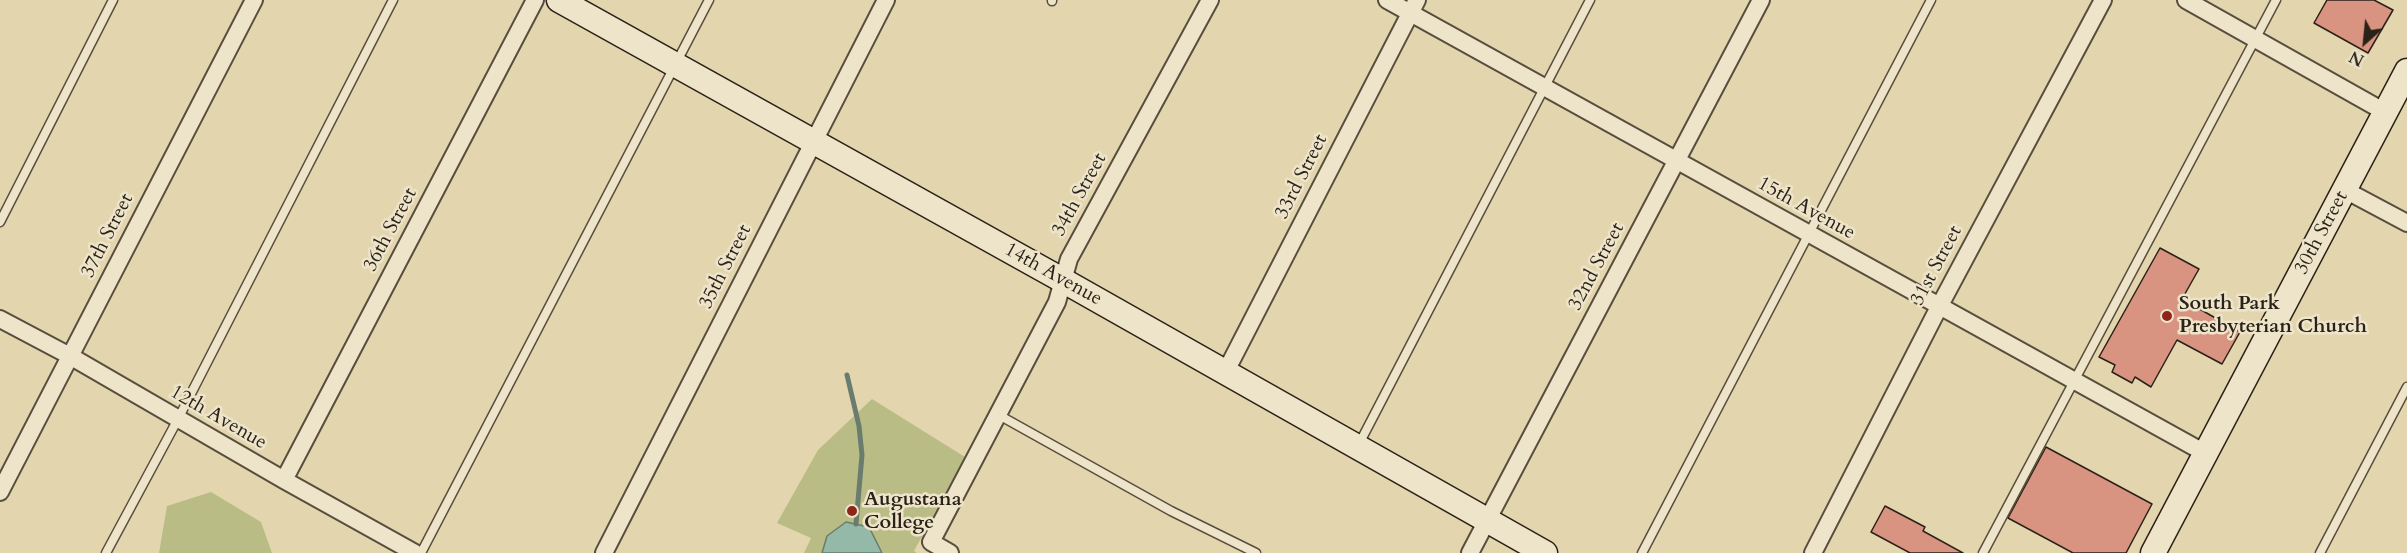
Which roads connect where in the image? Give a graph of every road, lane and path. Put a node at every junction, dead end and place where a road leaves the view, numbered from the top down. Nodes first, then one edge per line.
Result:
1 (113, 0) edge
2 (254, 0) edge
3 (393, 0) edge
4 (535, 0) edge
5 (559, 0) edge
6 (709, 0) edge
7 (886, 0) edge
8 (1210, 0) edge
9 (1387, 0) edge
10 (1590, 0) edge
11 (1761, 0) edge
12 (1931, 0) edge
13 (2103, 0) edge
14 (2186, 0) edge
15 (2276, 0) edge
16 (1414, 7) edge
17 (2256, 40) junction
18 (676, 65) junction
19 (2407, 71) edge
20 (1545, 87) junction
21 (2385, 112) junction
22 (813, 141) junction
23 (1677, 160) junction
24 (2345, 190) junction
25 (0, 222) edge
26 (2407, 223) edge
27 (1808, 234) junction
28 (1064, 281) junction
29 (1939, 307) junction
30 (0, 319) edge
31 (70, 356) junction
32 (1225, 372) junction
33 (2073, 381) junction
34 (2407, 387) edge
35 (997, 414) junction
36 (178, 419) junction
37 (1357, 447) junction
38 (2205, 453) junction
39 (284, 480) junction
40 (0, 492) edge
41 (1488, 521) junction
42 (106, 553) edge
43 (416, 553) edge
44 (421, 553) edge
45 (603, 553) edge
46 (950, 553) edge
47 (1256, 553) edge
48 (1470, 553) edge
49 (1545, 553) edge
50 (1642, 553) edge
51 (1813, 553) edge
52 (1983, 553) edge
53 (2153, 553) edge
54 (2320, 553) edge

1 - 25 lane
2 - 31 street, 37th Street
3 - 36 lane
4 - 39 street, 36th Street
5 - 18 street, 14th Avenue
6 - 18 lane
7 - 22 street, 35th Street
8 - 28 street, 34th Street
9 - 16 street, 15th Avenue
10 - 20 lane
11 - 23 street, 32nd Street
12 - 27 lane
13 - 29 street, 31st Street
14 - 17 street
15 - 17 lane
16 - 20 street, 15th Avenue
16 - 32 street, 33rd Street
17 - 21 street
17 - 33 lane
18 - 22 street, 14th Avenue
18 - 44 lane
19 - 21 street, 30th Street
20 - 23 street, 15th Avenue
20 - 37 lane
21 - 24 street, 30th Street
22 - 28 street, 14th Avenue
22 - 45 street, 35th Street
23 - 27 street, 15th Avenue
23 - 41 street, 32nd Street
24 - 26 street
24 - 38 street, 30th Street
27 - 29 street, 15th Avenue
27 - 50 lane
28 - 32 street, 14th Avenue
28 - 35 street, 34th Street
29 - 33 street, 15th Avenue
29 - 51 street, 31st Street
30 - 31 street, 12th Avenue
31 - 36 street, 12th Avenue
31 - 40 street, 37th Street
32 - 37 street, 14th Avenue
33 - 38 street, 15th Avenue
33 - 52 lane
34 - 54 lane
35 - 46 street, 34th Street
35 - 47 lane
36 - 39 street, 12th Avenue
36 - 42 lane
37 - 41 street, 14th Avenue
38 - 53 street, 30th Street
39 - 43 street, 12th Avenue
41 - 48 street, 32nd Street
41 - 49 street, 14th Avenue

